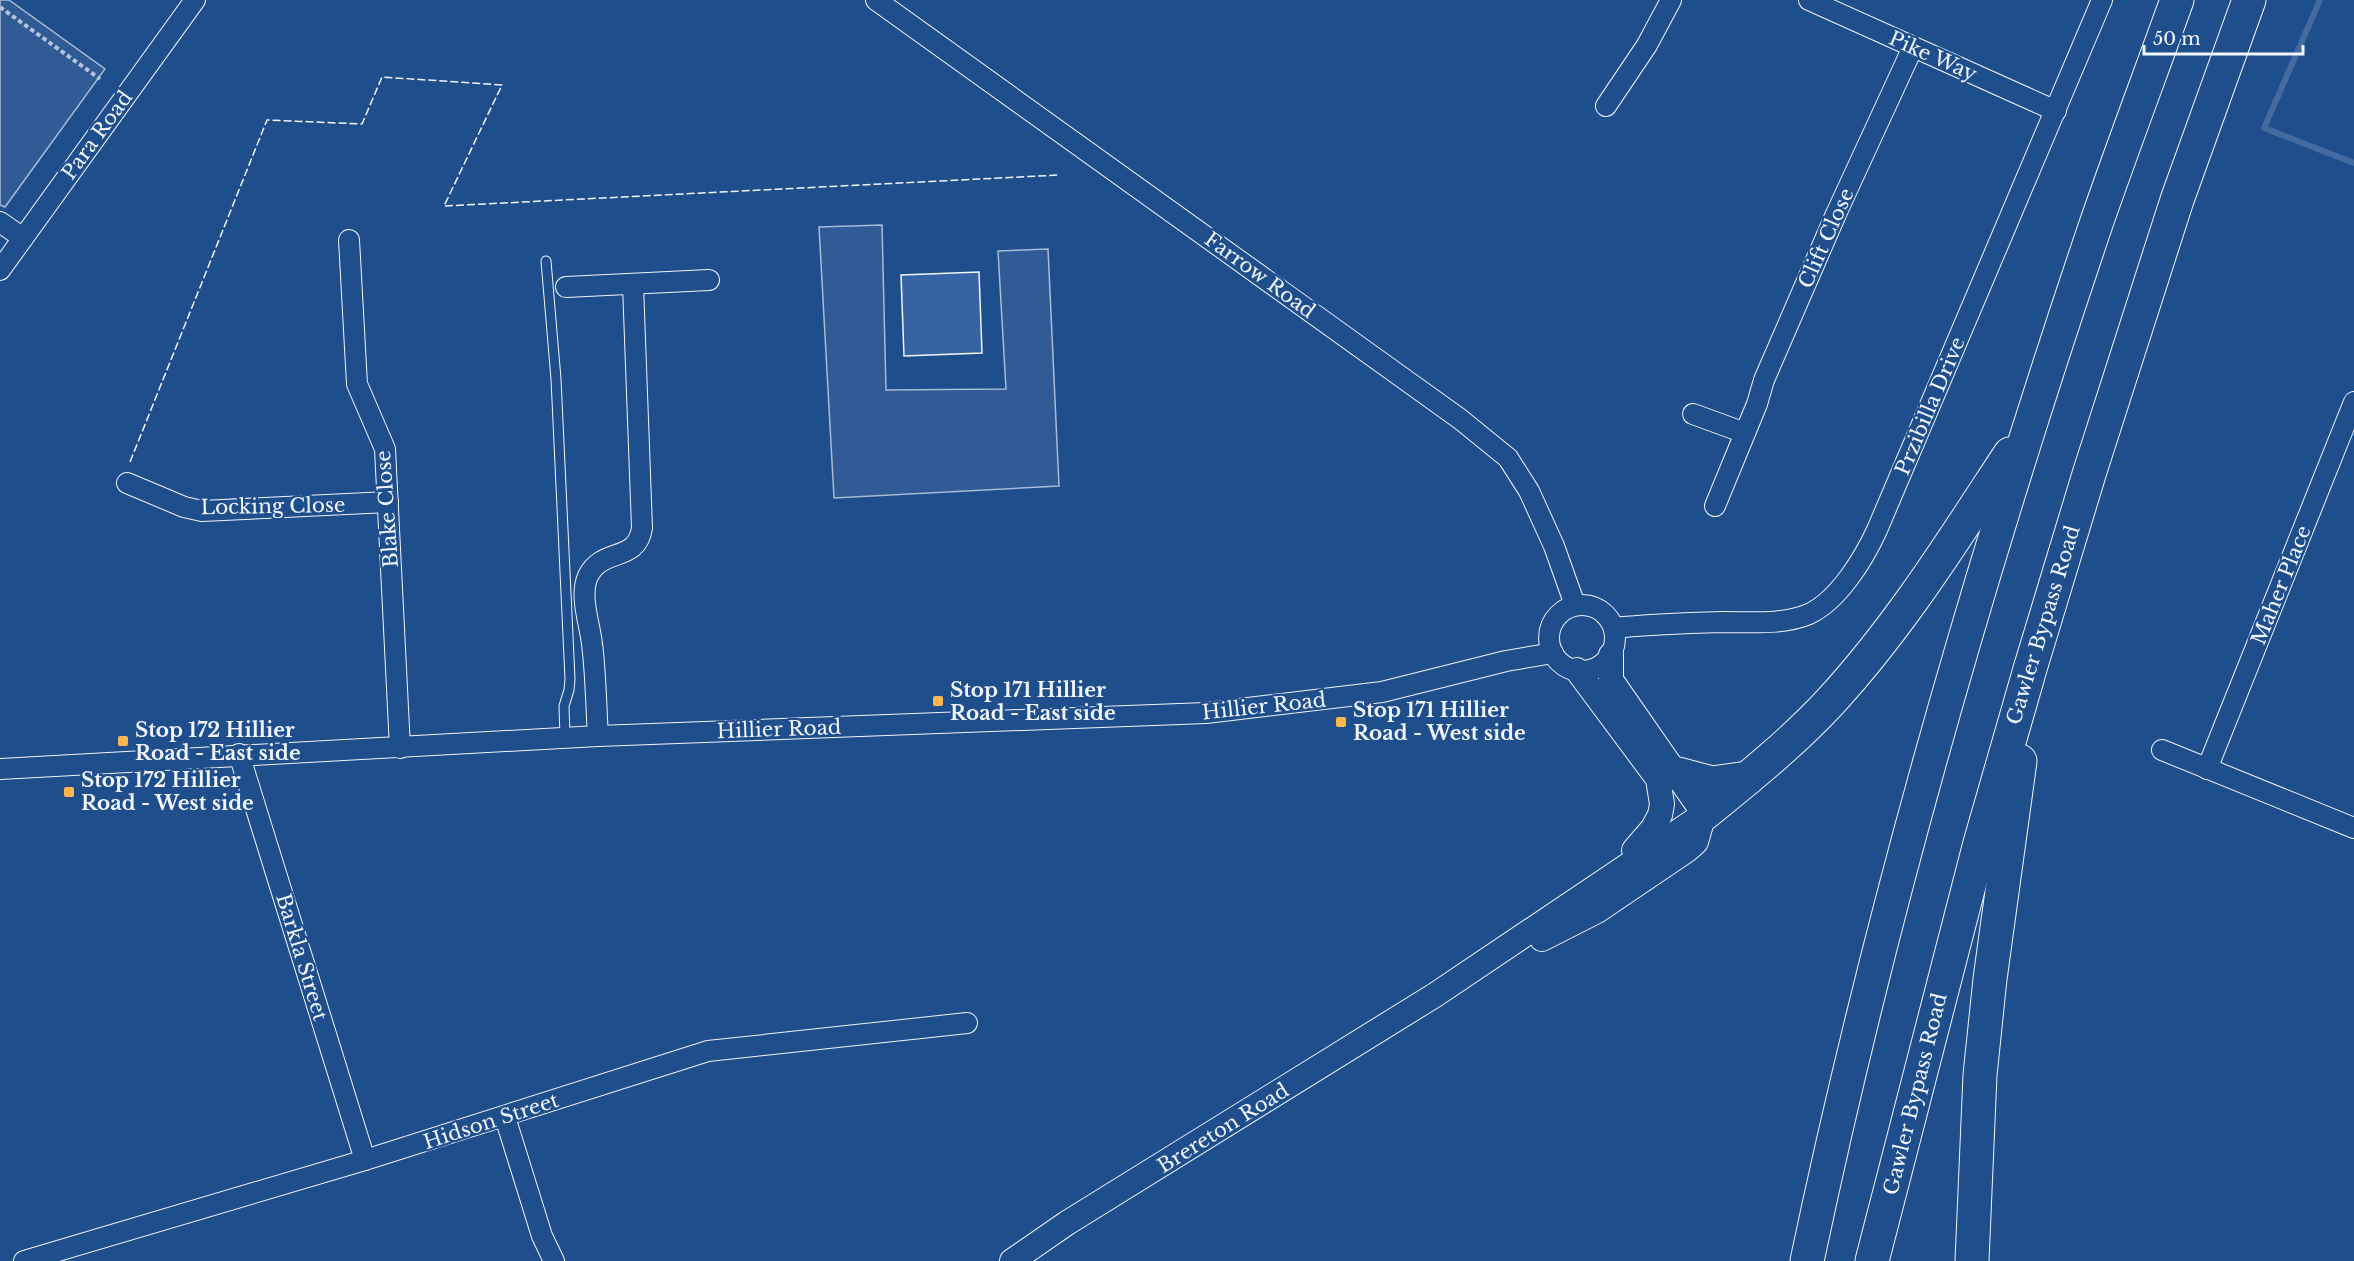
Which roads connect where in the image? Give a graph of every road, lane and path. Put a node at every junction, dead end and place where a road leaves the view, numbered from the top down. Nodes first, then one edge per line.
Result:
1 (195, 0) edge
2 (876, 0) edge
3 (1671, 0) edge
4 (1809, 0) edge
5 (2102, 0) edge
6 (2176, 0) edge
7 (2249, 0) edge
8 (0, 7) edge
9 (1912, 47) junction
10 (100, 79) dead end
11 (1606, 106) dead end
12 (2056, 111) junction
13 (0, 222) edge
14 (23, 238) junction
15 (349, 240) dead end
16 (546, 261) dead end
17 (0, 270) edge
18 (709, 280) dead end
19 (633, 285) junction
20 (566, 288) dead end
21 (2354, 402) edge
22 (1694, 414) dead end
23 (2030, 425) junction
24 (1745, 433) junction
25 (127, 483) dead end
26 (388, 502) junction
27 (1715, 506) dead end
28 (1575, 605) junction
29 (1614, 628) junction
30 (2036, 649) junction
31 (1553, 653) junction
32 (1611, 655) junction
33 (1577, 670) junction
34 (598, 736) junction
35 (565, 738) junction
36 (400, 748) junction
37 (2162, 750) dead end
38 (239, 754) junction
39 (0, 769) edge
40 (2207, 769) junction
41 (1678, 774) junction
42 (1748, 778) junction
43 (1704, 814) junction
44 (2354, 828) edge
45 (1600, 884) junction
46 (1435, 995) junction
47 (967, 1023) dead end
48 (505, 1117) junction
49 (365, 1161) junction
50 (24, 1261) edge
51 (554, 1261) edge
52 (1012, 1261) edge
53 (1807, 1261) edge
54 (1872, 1261) edge
55 (1972, 1261) edge

1 - 14 street, Para Road
2 - 28 street, Farrow Road
3 - 11 street
4 - 9 street, Pike Way
5 - 12 street, Przibilla Drive
6 - 23 highway
7 - 30 highway, Gawler Bypass Road
8 - 10 path
9 - 12 street, Pike Way
9 - 24 street, Clift Close
12 - 29 street, Przibilla Drive
13 - 14 street
14 - 17 street, Para Road
15 - 26 street, Blake Close
16 - 35 lane
18 - 19 street
19 - 20 street
19 - 34 street
21 - 40 street, Maher Place
22 - 24 street
23 - 42 highway
23 - 53 highway
24 - 27 street, Clift Close
25 - 26 street, Locking Close
26 - 36 street, Blake Close
28 - 29 street
28 - 31 street
29 - 32 street
30 - 54 highway, Gawler Bypass Road
30 - 55 highway
31 - 33 street
31 - 34 street, Hillier Road
32 - 33 street
32 - 41 street
33 - 45 street, Brereton Road
34 - 35 street, Hillier Road
35 - 36 street, Hillier Road
36 - 38 street, Hillier Road
37 - 40 street
38 - 39 street, Hillier Road
38 - 49 street, Barkla Street
40 - 44 street
41 - 42 highway
41 - 43 street
42 - 43 highway
43 - 45 street, Brereton Road
43 - 46 street, Brereton Road
45 - 46 street, Brereton Road
46 - 52 street, Brereton Road
47 - 48 street, Hidson Street
48 - 49 street, Hidson Street
48 - 51 street
49 - 50 street, Hidson Street

